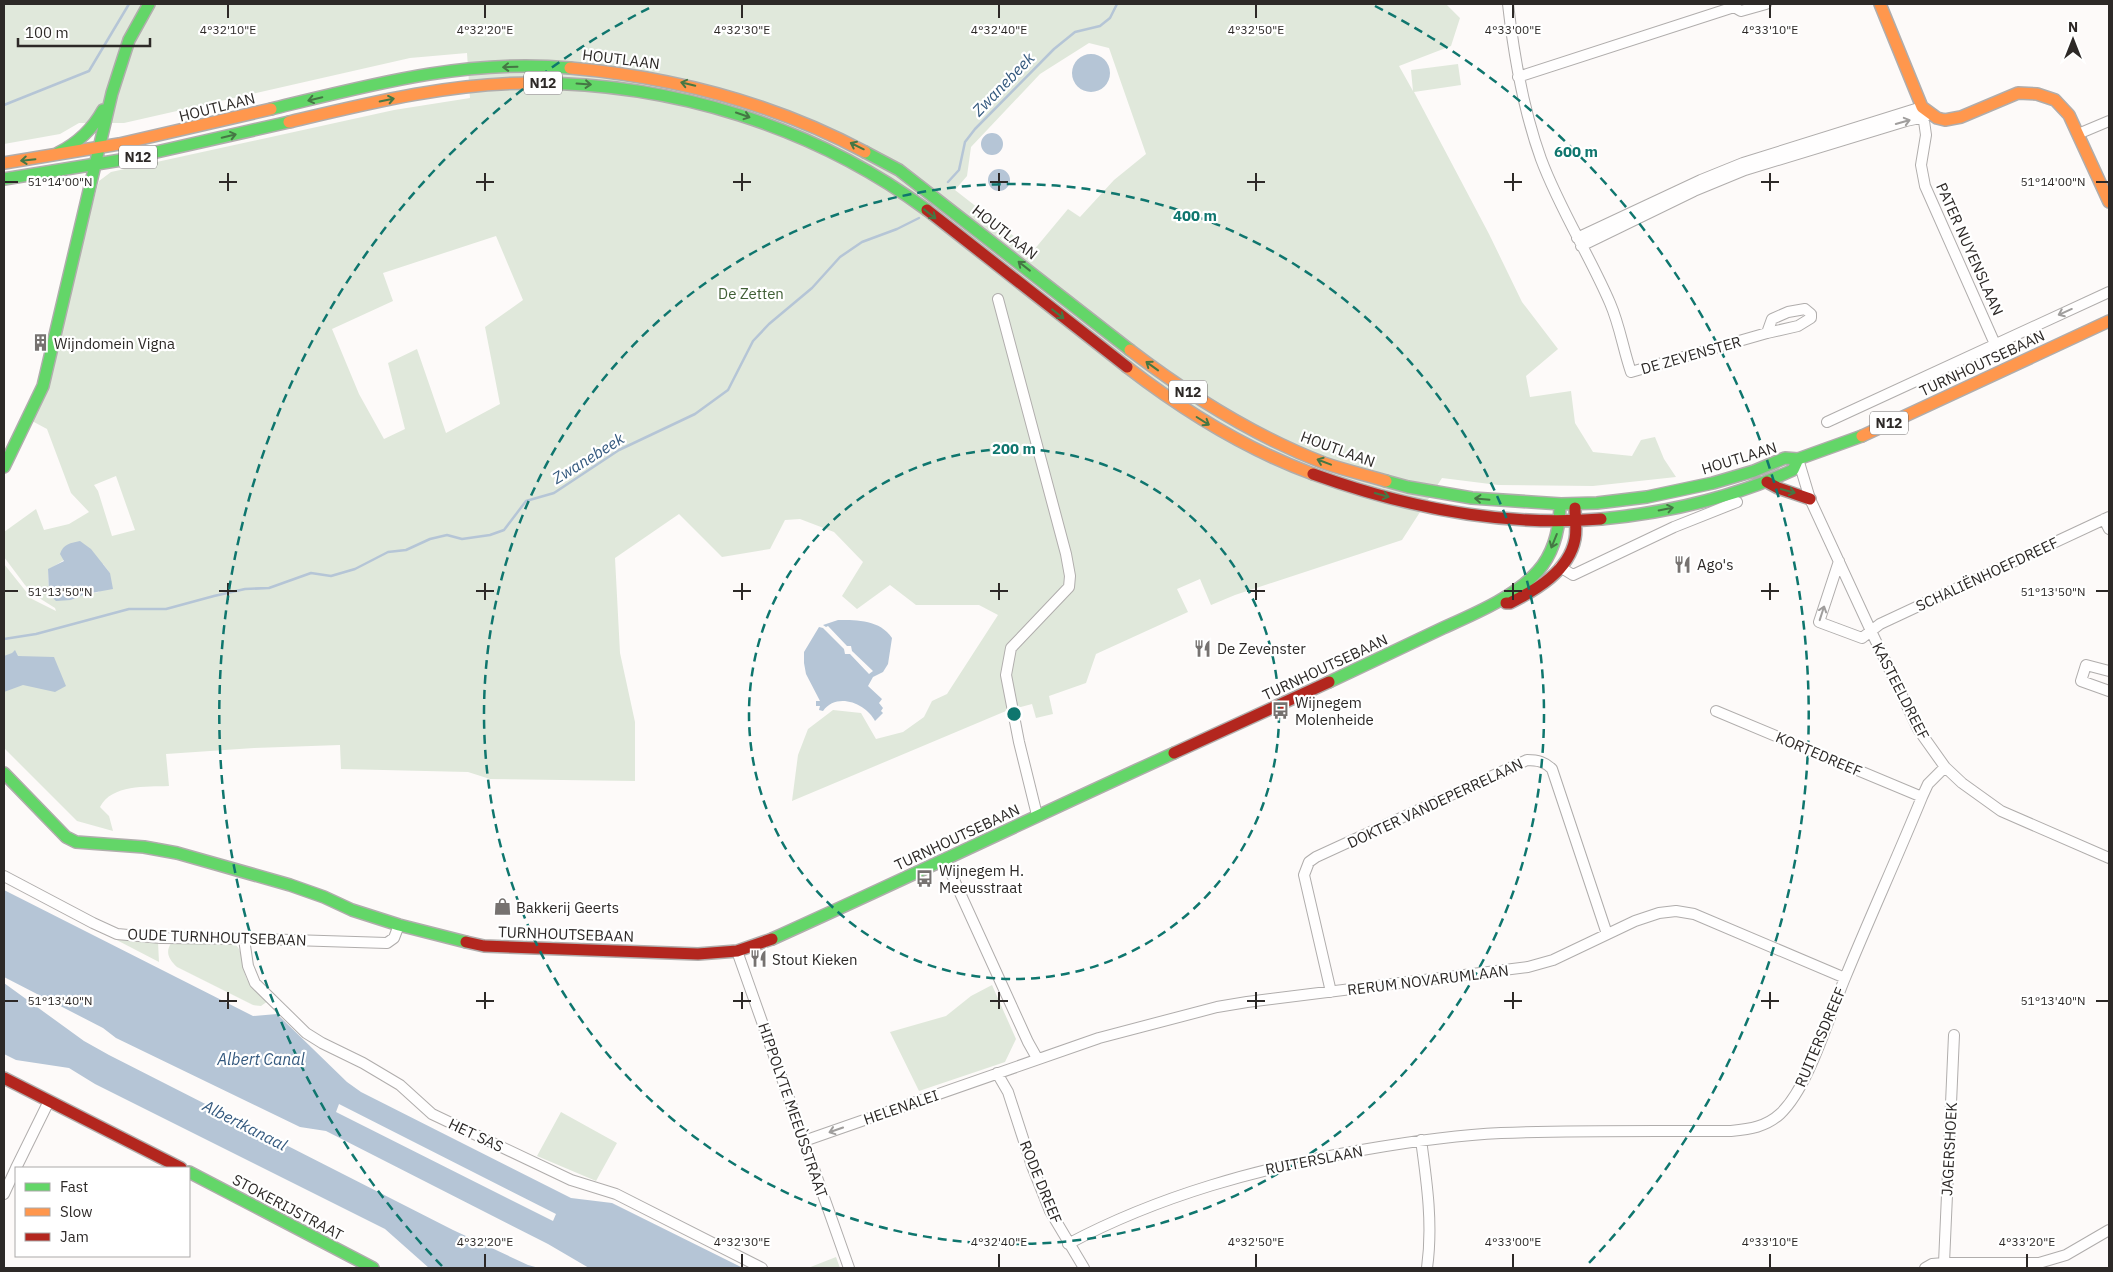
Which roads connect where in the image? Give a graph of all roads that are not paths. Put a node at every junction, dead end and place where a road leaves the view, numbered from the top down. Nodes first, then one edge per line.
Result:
1 (149, 4) edge
2 (1508, 4) edge
3 (1766, 4) edge
4 (1880, 4) edge
5 (1734, 5) edge
6 (1518, 77) junction
7 (112, 93) junction
8 (1924, 112) junction
9 (2109, 121) edge
10 (2078, 134) junction
11 (100, 149) junction
12 (47, 158) junction
13 (4, 163) edge
14 (94, 167) junction
15 (4, 180) edge
16 (2109, 202) edge
17 (1579, 242) junction
18 (2109, 292) edge
19 (998, 299) dead end
20 (2109, 321) edge
21 (1767, 333) dead end
22 (1995, 344) junction
23 (1826, 422) dead end
24 (1798, 459) junction
25 (4, 467) edge
26 (1767, 482) junction
27 (1810, 499) junction
28 (1737, 502) dead end
29 (1560, 504) junction
30 (1575, 504) junction
31 (1560, 519) junction
32 (1575, 520) junction
33 (2108, 522) edge
34 (1547, 559) junction
35 (1839, 561) junction
36 (1560, 567) junction
37 (1498, 602) junction
38 (1871, 631) junction
39 (2109, 671) edge
40 (2109, 691) edge
41 (1716, 710) dead end
42 (1945, 767) junction
43 (4, 773) edge
44 (1922, 797) junction
45 (1037, 815) junction
46 (2109, 858) edge
47 (944, 860) junction
48 (4, 876) edge
49 (399, 925) junction
50 (1607, 934) junction
51 (244, 939) junction
52 (737, 951) junction
53 (1845, 978) junction
54 (1331, 992) junction
55 (1954, 1036) dead end
56 (1034, 1059) junction
57 (1002, 1072) junction
58 (4, 1078) edge
59 (49, 1101) junction
60 (1572, 1132) joint
61 (1421, 1140) junction
62 (804, 1141) junction
63 (16, 1167) edge
64 (179, 1167) edge
65 (15, 1170) edge
66 (190, 1173) edge
67 (4, 1194) edge
68 (2109, 1230) edge
69 (1068, 1244) junction
70 (1944, 1263) junction
71 (373, 1268) edge
72 (762, 1268) edge
73 (849, 1268) edge
74 (1084, 1268) edge
75 (1427, 1268) edge
76 (1925, 1268) edge

1 - 7 main road
2 - 6 street, DE ZEVENSTER
3 - 5 street
4 - 8 main road, PATER NUYENSLAAN
5 - 6 street
6 - 17 street, DE ZEVENSTER
7 - 11 main road
7 - 12 main road
8 - 10 main road
8 - 17 street
8 - 22 street, PATER NUYENSLAAN
9 - 10 street
10 - 16 main road
11 - 12 main road, HOUTLAAN / N12
11 - 14 main road
29 -> 11 main road, HOUTLAAN / N12
12 -> 13 main road, HOUTLAAN / N12
14 - 15 main road, HOUTLAAN / N12
14 - 25 main road
14 -> 31 main road, HOUTLAAN / N12
17 - 21 street, DE ZEVENSTER
18 -> 22 street, TURNHOUTSEBAAN
19 - 45 street
20 - 24 main road, TURNHOUTSEBAAN / N12
22 - 23 street, TURNHOUTSEBAAN
24 - 26 main road, HOUTLAAN / N12
24 - 27 street, KASTEELDREEF
24 - 30 main road, HOUTLAAN / N12
26 -> 27 main road
32 -> 26 main road, HOUTLAAN / N12
27 - 35 street, KASTEELDREEF
28 - 36 street
29 - 30 main road, HOUTLAAN / N12
29 - 31 main road, TURNHOUTSEBAAN
30 - 32 main road, TURNHOUTSEBAAN
31 - 32 main road, HOUTLAAN / N12
31 -> 34 main road, TURNHOUTSEBAAN
32 - 36 main road, TURNHOUTSEBAAN
33 - 38 street, SCHALIËNHOEFDREEF
34 - 36 main road
34 - 37 main road, TURNHOUTSEBAAN
35 - 38 street, KASTEELDREEF
38 -> 35 street, KASTEELDREEF
36 - 37 main road, TURNHOUTSEBAAN
37 - 45 main road, TURNHOUTSEBAAN
38 - 42 street, KASTEELDREEF
39 - 40 street
41 - 44 street, KORTEDREEF
42 - 44 street, RUITERSDREEF
42 - 46 street, KASTEELDREEF
43 - 49 main road, TURNHOUTSEBAAN
44 - 53 street, RUITERSDREEF
45 - 47 main road, TURNHOUTSEBAAN
47 - 52 main road, TURNHOUTSEBAAN
47 - 56 street
48 - 51 street, OUDE TURNHOUTSEBAAN
49 - 51 street, OUDE TURNHOUTSEBAAN
49 - 52 main road, TURNHOUTSEBAAN
50 - 53 street, RERUM NOVARUMLAAN
50 - 54 street, RERUM NOVARUMLAAN
50 - 54 street, DOKTER VANDEPERRELAAN
51 - 72 street, HET SAS
52 - 62 street, HIPPOLYTE MEEÙSSTRAAT
53 - 60 street, RUITERSDREEF
54 - 56 street, RERUM NOVARUMLAAN
55 - 70 street, JAGERSHOEK
56 - 57 street, RERUM NOVARUMLAAN
57 -> 62 street, HELENALEI
57 - 69 street, RODE DREEF
58 - 59 main road
59 - 63 street
59 - 64 main road
60 - 61 street, RUITERSLAAN
61 - 69 street, RUITERSLAAN
61 - 75 street
62 - 73 street, HIPPOLYTE MEEÙSSTRAAT
65 - 67 street
66 - 71 main road, STOKERIJSTRAAT
68 - 70 street
69 - 74 street, RODE DREEF
70 - 76 street

